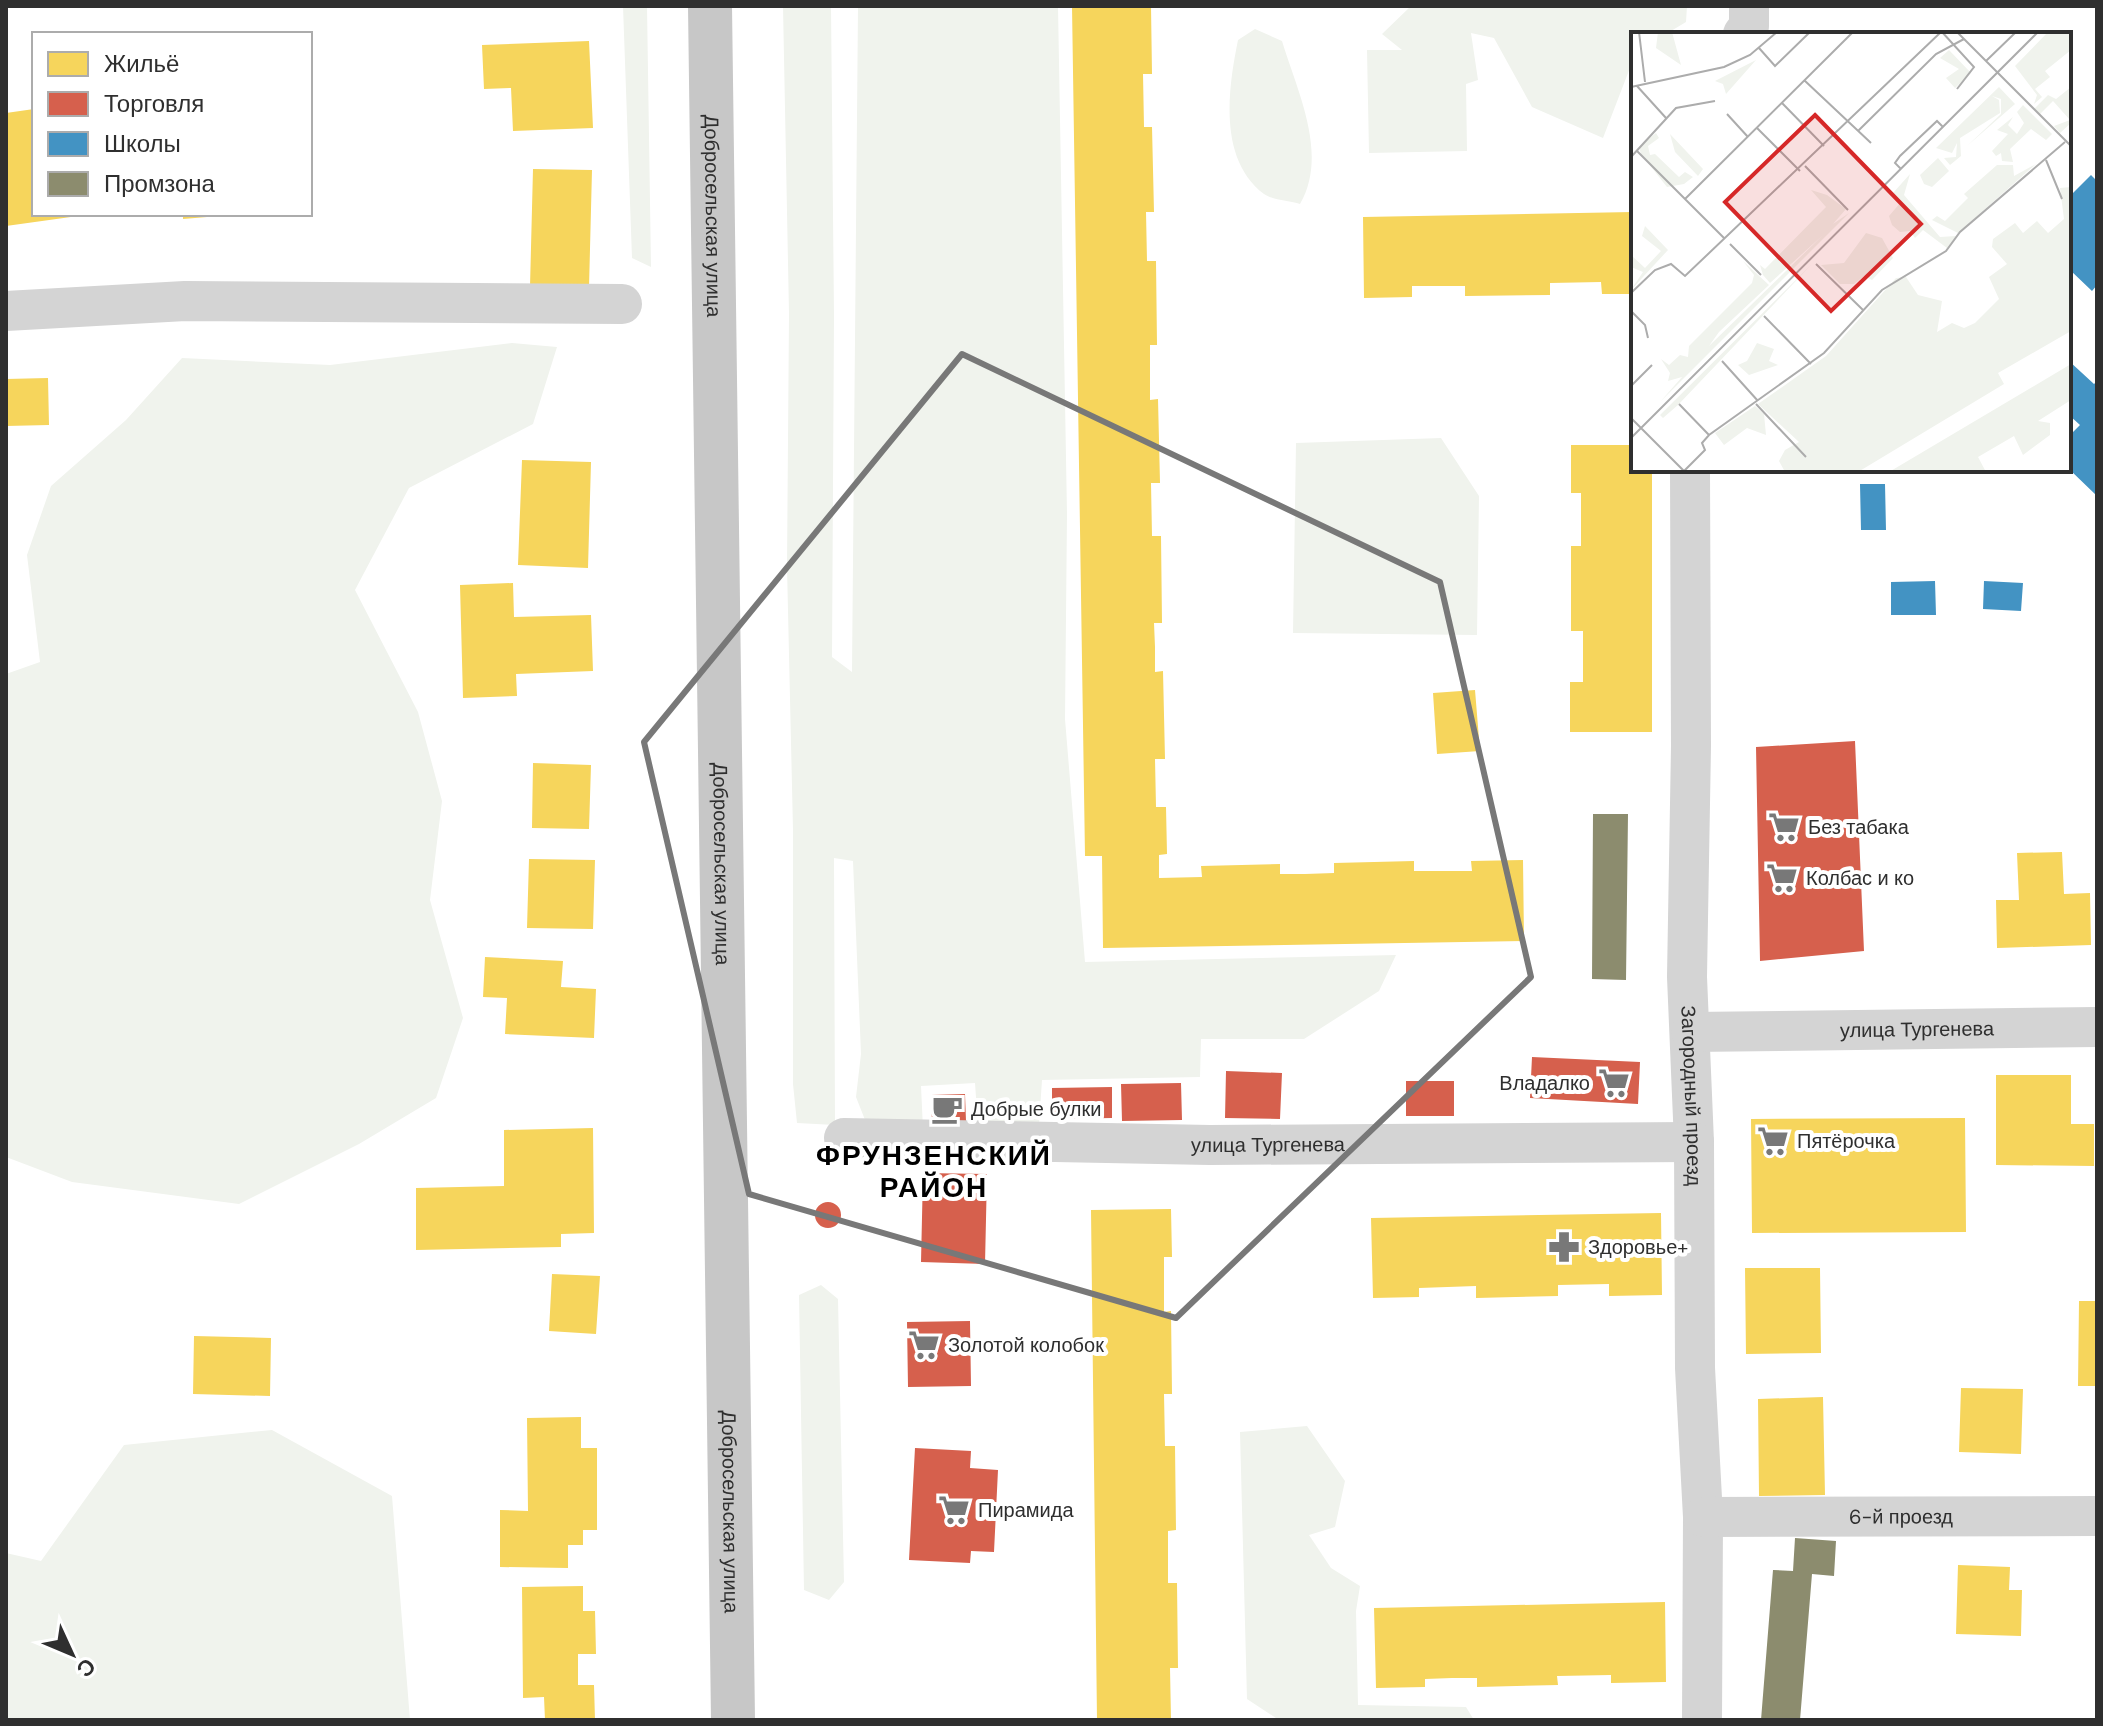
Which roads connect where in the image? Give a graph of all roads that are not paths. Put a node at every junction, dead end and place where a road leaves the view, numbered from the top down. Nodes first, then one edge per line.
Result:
1 (710, 6) edge
2 (1749, 6) edge
3 (1744, 32) edge
4 (622, 304) dead end
5 (6, 311) edge
6 (1690, 472) edge
7 (2097, 1027) edge
8 (1691, 1032) junction
9 (844, 1138) dead end
10 (1694, 1142) junction
11 (2097, 1516) edge
12 (1703, 1517) junction
13 (733, 1720) edge
14 (1702, 1720) edge

1 - 13 main road, Добросельская улица
2 - 3 street
4 - 5 street
6 - 8 street, Загородный проезд
7 - 8 street, улица Тургенева
8 - 10 street, Загородный проезд
9 - 10 street, улица Тургенева
10 - 12 street, Загородный проезд
11 - 12 street, 6-й проезд
12 - 14 street, Загородный проезд

